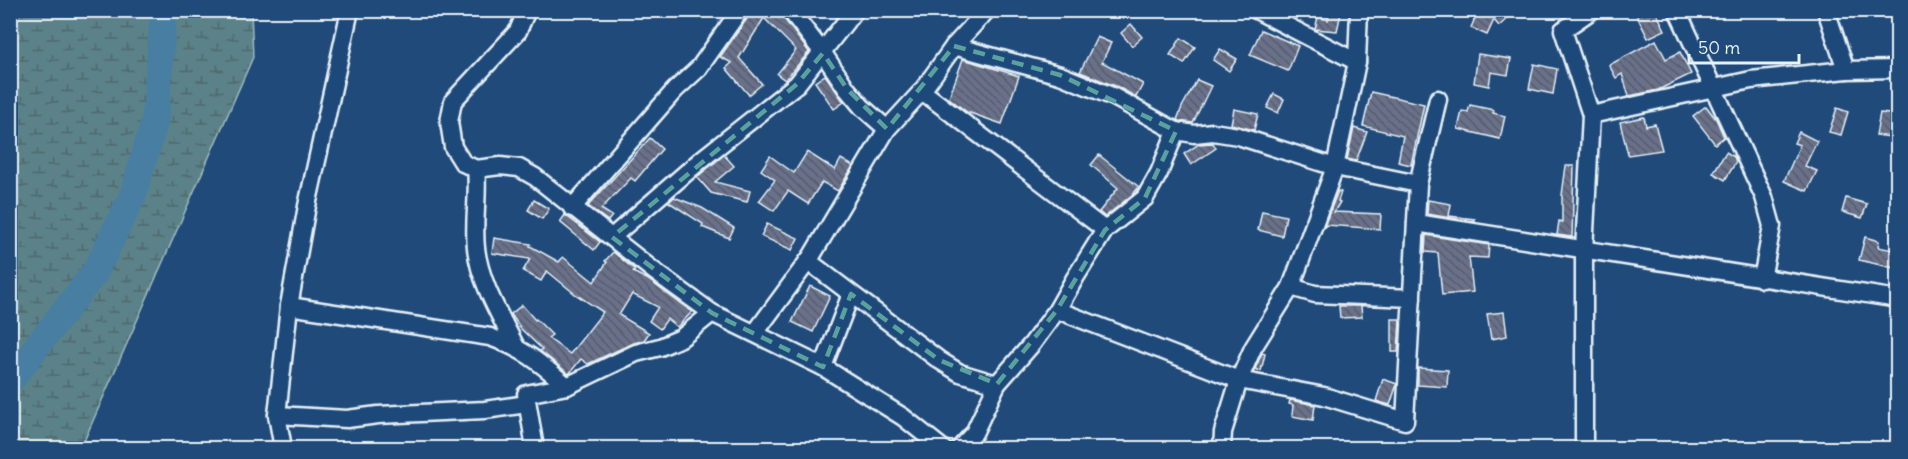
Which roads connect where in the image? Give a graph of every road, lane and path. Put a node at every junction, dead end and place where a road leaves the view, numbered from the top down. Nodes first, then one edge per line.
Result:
1 (350, 10) edge
2 (740, 10) edge
3 (790, 10) edge
4 (855, 10) edge
5 (987, 10) edge
6 (1256, 10) edge
7 (1359, 10) edge
8 (1592, 10) edge
9 (1677, 10) edge
10 (1826, 10) edge
11 (529, 11) edge
12 (954, 46) junction
13 (823, 53) junction
14 (1357, 62) junction
15 (1898, 69) edge
16 (1846, 70) junction
17 (1713, 87) junction
18 (922, 91) junction
19 (1438, 99) dead end
20 (1591, 115) junction
21 (887, 129) junction
22 (1176, 131) junction
23 (1335, 167) junction
24 (476, 169) junction
25 (1418, 184) junction
26 (572, 208) junction
27 (1416, 223) junction
28 (1105, 230) junction
29 (612, 237) junction
30 (1584, 251) junction
31 (808, 261) junction
32 (1762, 279) junction
33 (1291, 287) junction
34 (851, 294) junction
35 (1412, 298) junction
36 (1898, 299) edge
37 (289, 306) junction
38 (1057, 310) junction
39 (712, 313) junction
40 (755, 333) junction
41 (516, 346) junction
42 (823, 367) junction
43 (1239, 380) junction
44 (997, 384) junction
45 (567, 386) junction
46 (527, 404) junction
47 (277, 415) junction
48 (283, 448) edge
49 (535, 448) edge
50 (942, 448) edge
51 (960, 448) edge
52 (1222, 448) edge
53 (1584, 448) edge

1 - 37 street
2 - 26 street
3 - 13 street
4 - 13 street
5 - 12 street
6 - 14 street
7 - 14 street
8 - 20 street
9 - 17 street
10 - 16 street
11 - 24 street
12 - 18 street
12 - 22 street
13 - 21 street
13 - 29 street
14 - 23 street
15 - 16 street
16 - 17 street
17 - 20 street
17 - 32 street
18 - 21 street
18 - 28 street
19 - 25 street
20 - 30 street
21 - 31 street
22 - 23 street
22 - 28 street
23 - 25 street
23 - 33 street
24 - 26 street
24 - 41 street
25 - 27 street
26 - 29 street
27 - 30 street
27 - 35 street
28 - 38 street
29 - 39 street
30 - 32 street
30 - 53 street
31 - 34 street
31 - 40 street
32 - 36 street
33 - 35 street
33 - 43 street
34 - 42 street
34 - 44 street
35 - 43 street
37 - 41 street
37 - 47 street
38 - 43 street
38 - 44 street
39 - 40 street
39 - 45 street
40 - 42 street
41 - 45 street
42 - 50 street
43 - 52 street
44 - 51 street
45 - 46 street
46 - 47 street
46 - 49 street
47 - 48 street

